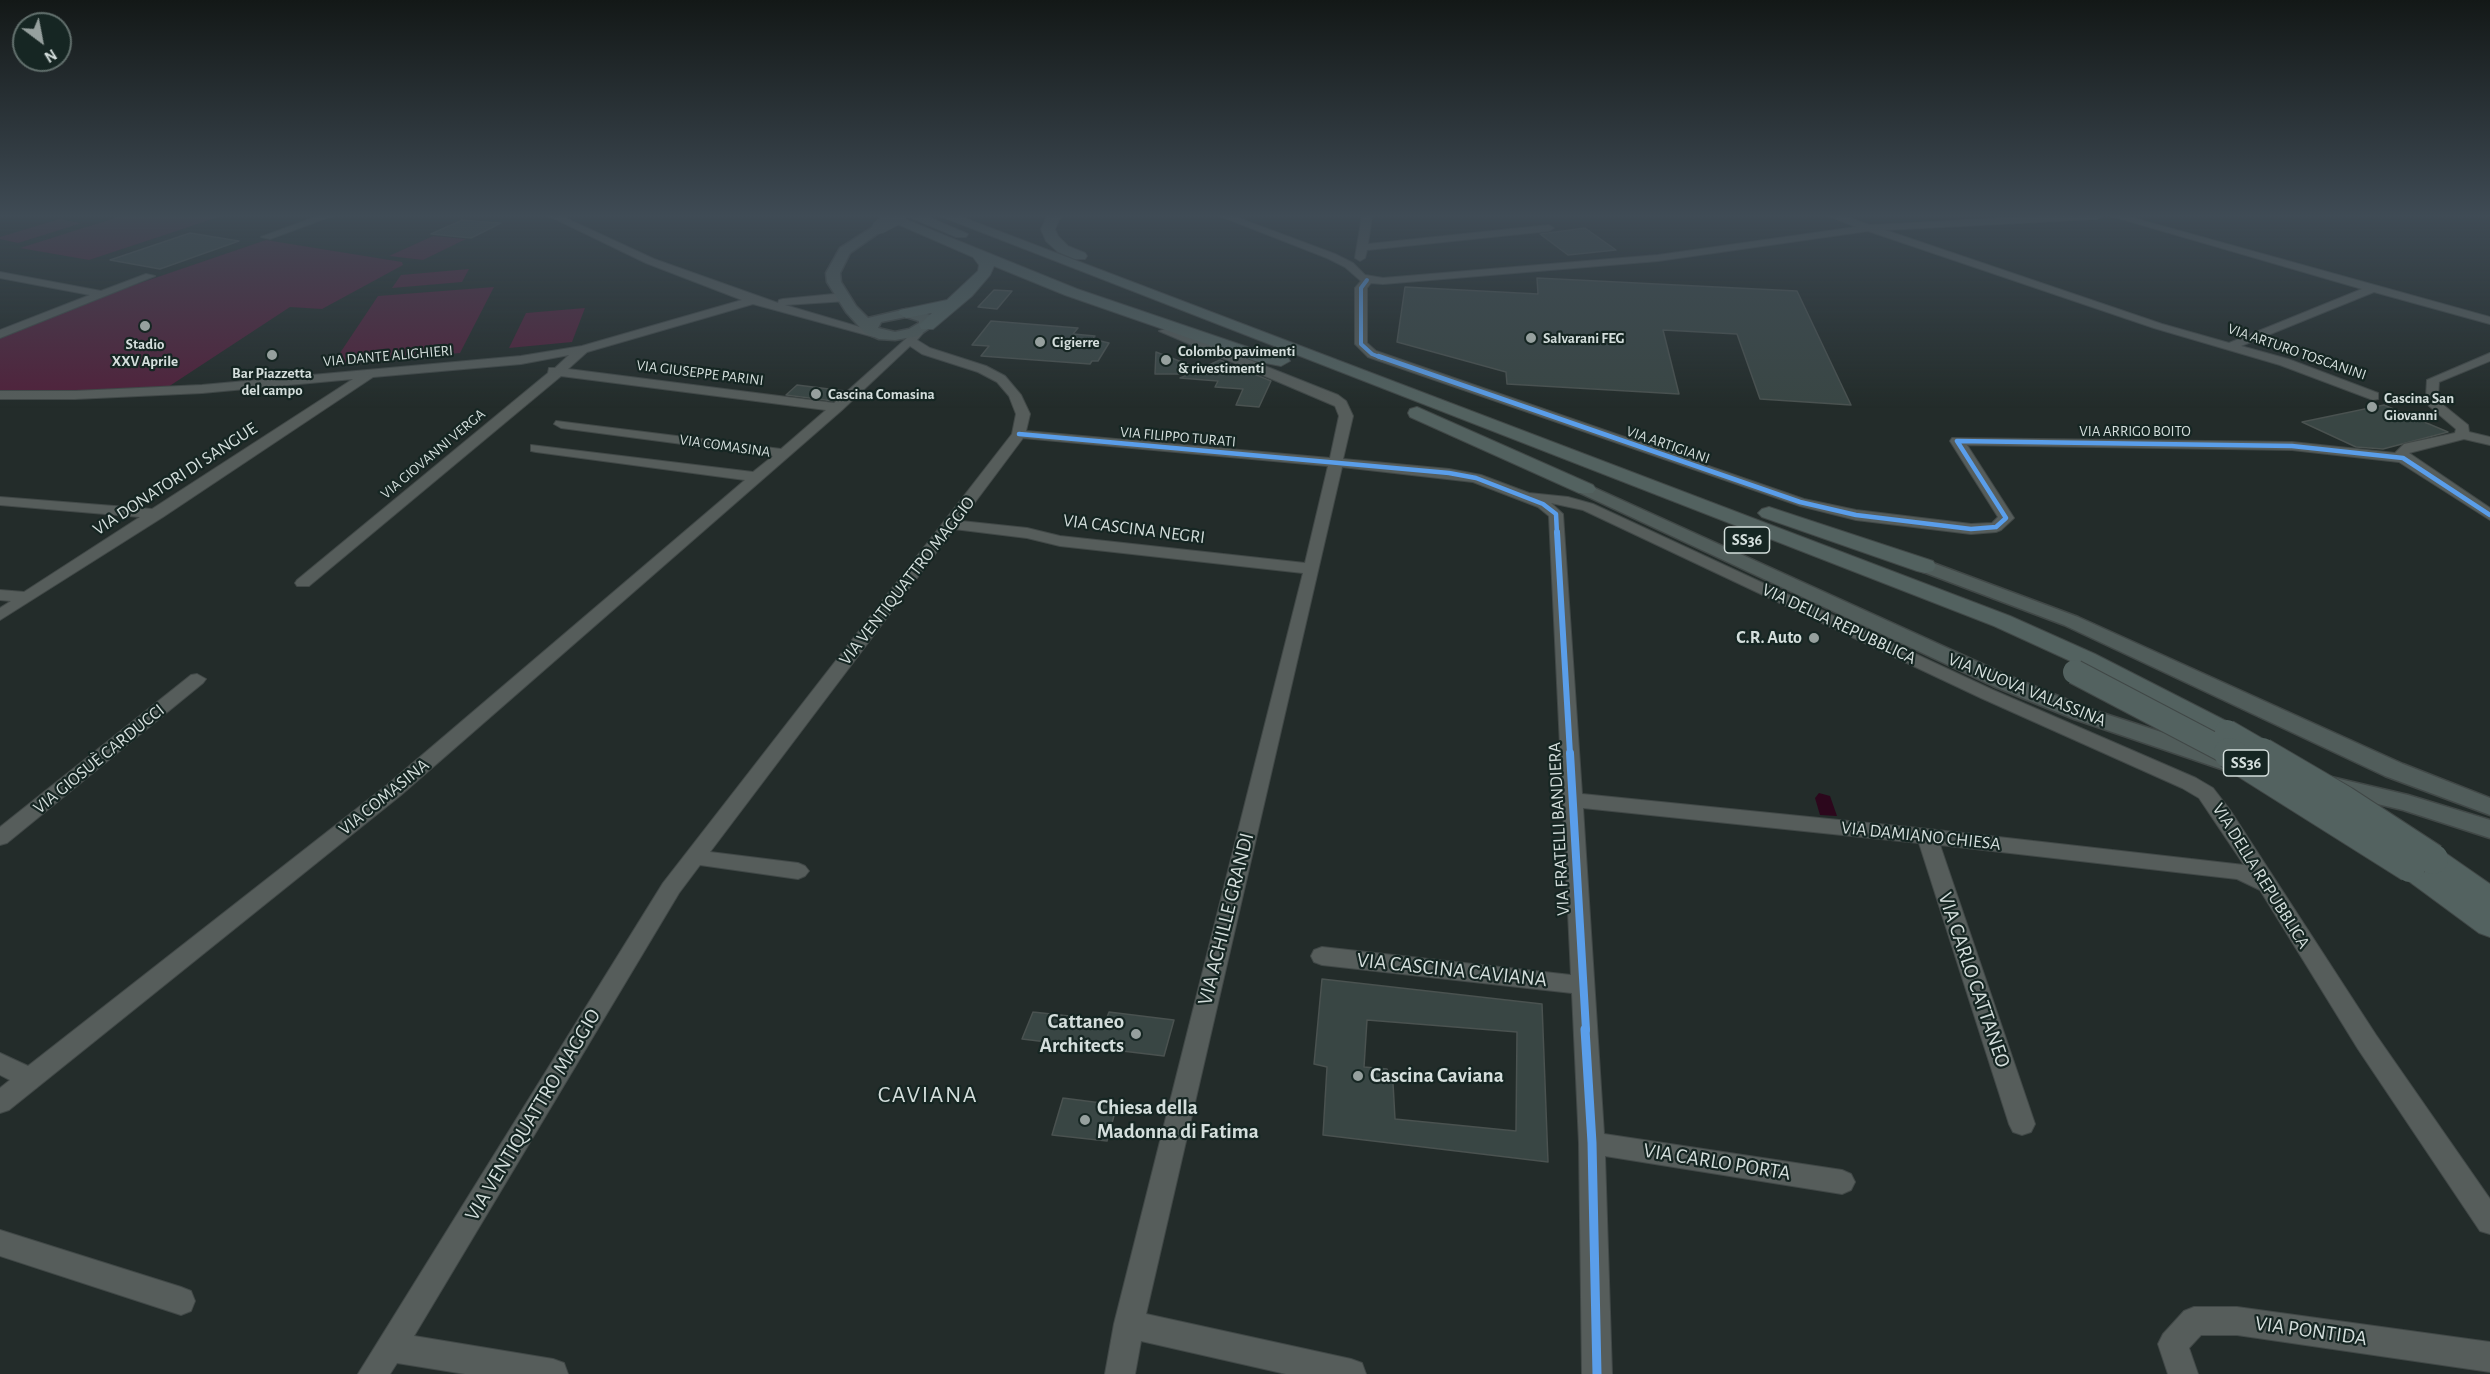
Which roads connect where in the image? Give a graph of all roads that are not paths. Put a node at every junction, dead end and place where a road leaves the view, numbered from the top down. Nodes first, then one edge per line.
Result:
1 (26, 280) edge
2 (139, 280) edge
3 (700, 280) edge
4 (978, 280) edge
5 (990, 280) edge
6 (1045, 280) edge
7 (1076, 280) edge
8 (1114, 280) edge
9 (1142, 280) edge
10 (1367, 280) edge
11 (2022, 280) edge
12 (2345, 280) edge
13 (834, 282) joint
14 (974, 285) junction
15 (2373, 288) junction
16 (100, 294) junction
17 (813, 299) junction
18 (753, 300) junction
19 (847, 301) junction
20 (957, 301) junction
21 (770, 302) junction
22 (795, 311) junction
23 (899, 314) junction
24 (2490, 321) edge
25 (1165, 331) dead end
26 (876, 332) junction
27 (919, 332) junction
28 (0, 334) edge
29 (1267, 339) junction
30 (2231, 346) junction
31 (583, 349) junction
32 (895, 354) junction
33 (2490, 357) edge
34 (505, 361) junction
35 (1281, 361) junction
36 (559, 371) junction
37 (370, 374) junction
38 (1, 395) edge
39 (2373, 396) dead end
40 (837, 407) junction
41 (1455, 411) junction
42 (1417, 413) junction
43 (561, 424) dead end
44 (1019, 434) junction
45 (2461, 434) junction
46 (2490, 441) edge
47 (536, 448) dead end
48 (782, 453) junction
49 (2403, 458) junction
50 (1335, 464) junction
51 (755, 477) junction
52 (1586, 489) joint
53 (1523, 495) junction
54 (0, 501) edge
55 (158, 514) junction
56 (2490, 515) edge
57 (2006, 518) joint
58 (1558, 519) junction
59 (951, 524) junction
60 (1625, 524) junction
61 (1925, 566) joint
62 (1312, 568) junction
63 (303, 583) dead end
64 (0, 595) edge
65 (28, 597) junction
66 (0, 615) edge
67 (197, 679) dead end
68 (1572, 800) junction
69 (2490, 807) edge
70 (2490, 829) edge
71 (1928, 836) junction
72 (0, 838) edge
73 (695, 857) junction
74 (2421, 863) junction
75 (798, 871) dead end
76 (2265, 886) junction
77 (2490, 899) edge
78 (2490, 925) edge
79 (1322, 956) dead end
80 (1582, 984) junction
81 (0, 1063) edge
82 (30, 1078) junction
83 (0, 1102) edge
84 (2022, 1124) dead end
85 (1592, 1143) junction
86 (1842, 1182) dead end
87 (2490, 1222) edge
88 (0, 1244) edge
89 (181, 1301) dead end
90 (1129, 1324) junction
91 (391, 1347) junction
92 (2490, 1357) edge
93 (373, 1374) edge
94 (553, 1374) edge
95 (1120, 1374) edge
96 (1351, 1374) edge
97 (1597, 1374) edge
98 (2183, 1374) edge

1 - 16 street
2 - 16 street
3 - 18 street
4 - 14 highway
5 - 14 highway
6 - 35 highway
7 - 35 highway, SS36
8 - 29 highway, SS36
9 - 29 highway
10 - 57 street, VIA ARTIGIANI
11 - 30 street, VIA ARTURO TOSCANINI
12 - 15 street
13 - 17 street
13 - 19 main road
14 - 20 highway
15 - 24 street
15 - 30 street
16 - 28 street
17 - 19 street
17 - 21 street
17 - 22 street
18 - 21 street, VIA DANTE ALIGHIERI
18 - 31 street, VIA DANTE ALIGHIERI
19 - 23 main road
19 - 26 main road
20 - 23 highway
20 - 27 highway
21 - 22 street
22 - 26 street
23 - 26 main road
23 - 27 main road
25 - 50 street, VIA ACHILLE GRANDI
26 - 27 main road
26 - 32 street
27 - 32 street, VIA COMASINA
27 - 44 street
29 - 41 highway, SS36
30 - 39 street, VIA ARTURO TOSCANINI
31 - 34 street, VIA DANTE ALIGHIERI
31 - 36 street, VIA GIOVANNI VERGA
32 - 40 street, VIA COMASINA
33 - 45 street
34 - 36 street, VIA GIUSEPPE PARINI
34 - 37 street, VIA DANTE ALIGHIERI
35 - 42 highway, SS36
36 - 40 street, VIA GIUSEPPE PARINI
36 - 63 street, VIA GIOVANNI VERGA
37 - 38 street, VIA DANTE ALIGHIERI
37 - 55 street, VIA DONATORI DI SANGUE
40 - 48 street, VIA COMASINA
41 - 61 highway, SS36
41 - 74 highway, SS36, bridge
42 - 52 highway, SS36
42 - 74 highway, SS36, bridge
43 - 48 street, VIA COMASINA
44 - 50 street, VIA FILIPPO TURATI
44 - 59 street, VIA VENTIQUATTRO MAGGIO
45 - 46 street
45 - 49 street
47 - 51 street, VIA COMASINA
48 - 51 street, VIA COMASINA
49 - 56 street
49 - 57 street, VIA ARRIGO BOITO
50 - 53 street
50 - 62 street, VIA ACHILLE GRANDI
51 - 82 street, VIA COMASINA
52 - 70 main road, VIA NUOVA VALASSINA / SS36
53 - 58 street
53 - 60 street, VIA DELLA REPUBBLICA
54 - 55 street
55 - 65 street, VIA DONATORI DI SANGUE
58 - 60 street
58 - 68 street, VIA FRATELLI BANDIERA
59 - 62 street, VIA CASCINA NEGRI
59 - 73 street, VIA VENTIQUATTRO MAGGIO
60 - 76 street, VIA DELLA REPUBBLICA
61 - 69 main road, SS36
62 - 90 street, VIA ACHILLE GRANDI
64 - 65 street
65 - 66 street, VIA DONATORI DI SANGUE
67 - 72 street, VIA GIOSUÈ CARDUCCI
68 - 71 street, VIA DAMIANO CHIESA
68 - 80 street, VIA FRATELLI BANDIERA
71 - 76 street, VIA DAMIANO CHIESA
71 - 84 street, VIA CARLO CATTANEO
73 - 75 street
73 - 91 street, VIA VENTIQUATTRO MAGGIO
74 - 77 highway, SS36
74 - 78 highway, SS36
76 - 87 street, VIA DELLA REPUBBLICA
79 - 80 street, VIA CASCINA CAVIANA
80 - 85 street, VIA FRATELLI BANDIERA
81 - 82 street
82 - 83 street, VIA COMASINA
85 - 86 street, VIA CARLO PORTA
85 - 97 street, VIA FRATELLI BANDIERA
88 - 89 street
90 - 95 street, VIA ACHILLE GRANDI
90 - 96 street
91 - 93 street, VIA VENTIQUATTRO MAGGIO
91 - 94 street
92 - 98 street, VIA PONTIDA

